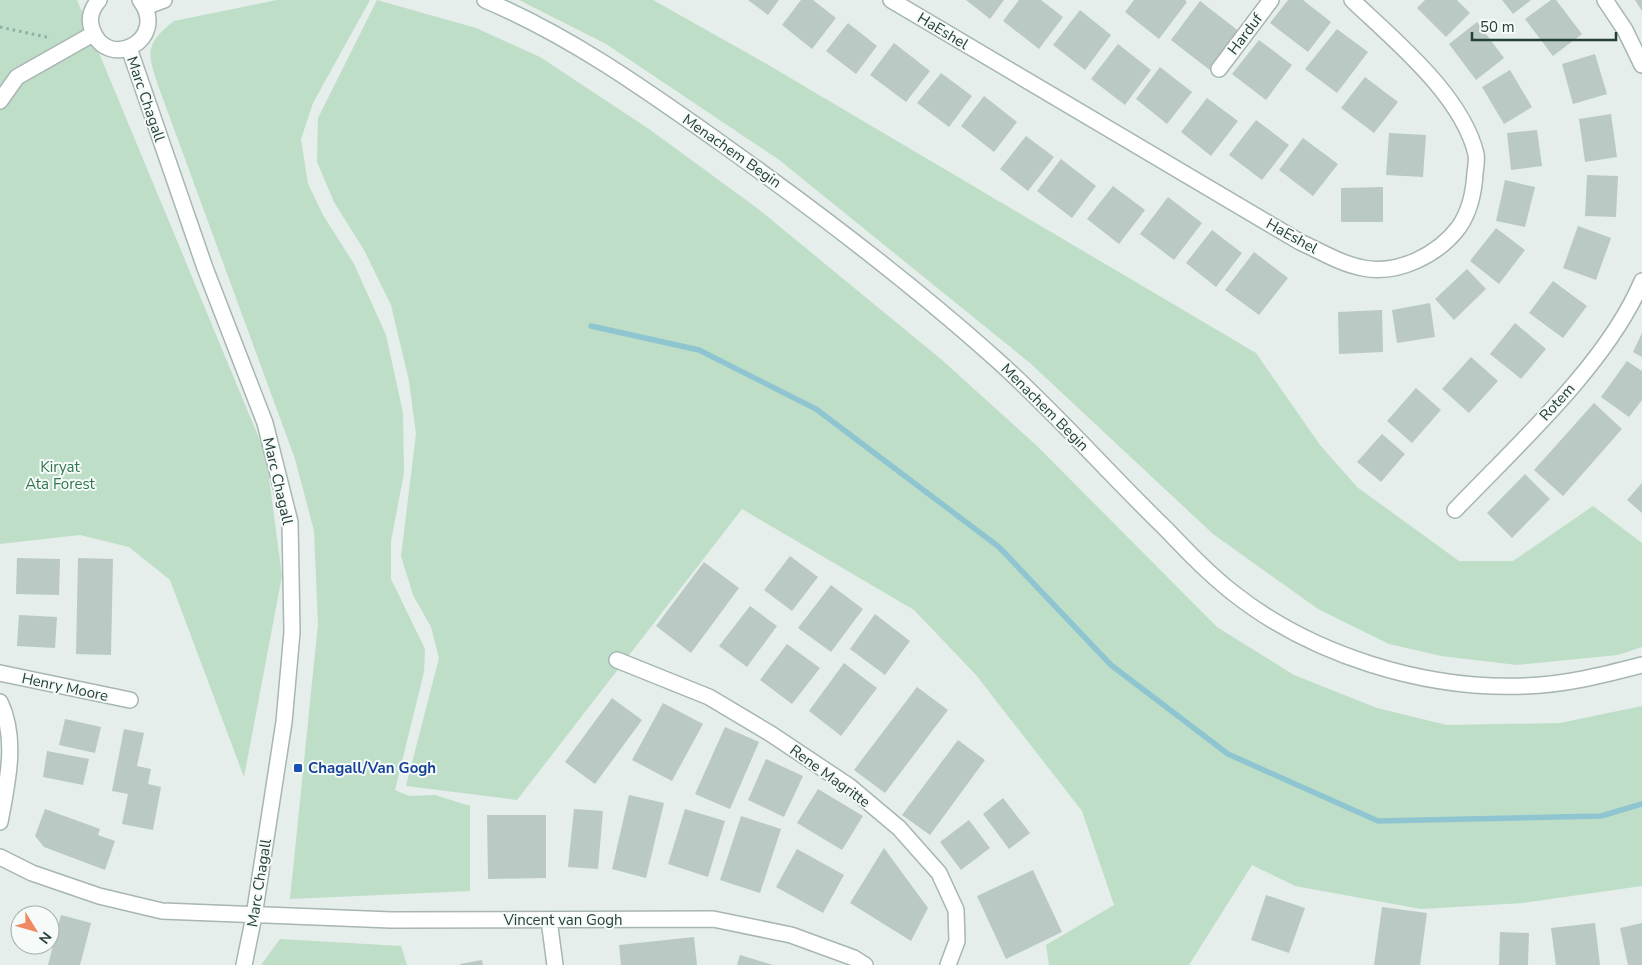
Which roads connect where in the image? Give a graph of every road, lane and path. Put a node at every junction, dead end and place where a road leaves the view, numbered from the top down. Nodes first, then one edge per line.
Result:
1 (99, 0) edge
2 (164, 0) edge
3 (485, 0) edge
4 (891, 0) edge
5 (1271, 0) edge
6 (1352, 0) edge
7 (1605, 0) edge
8 (143, 4) edge
9 (0, 27) edge
10 (93, 34) junction
11 (76, 44) junction
12 (128, 48) junction
13 (1642, 65) edge
14 (1219, 69) dead end
15 (0, 100) edge
16 (1642, 281) edge
17 (1454, 510) dead end
18 (617, 660) dead end
19 (1642, 665) edge
20 (0, 673) edge
21 (130, 700) dead end
22 (0, 702) edge
23 (0, 822) edge
24 (0, 857) edge
25 (254, 916) junction
26 (549, 920) junction
27 (244, 965) edge
28 (555, 965) edge
29 (865, 965) edge
30 (948, 965) edge

1 - 10 street
2 - 8 street
3 - 19 street, Menachem Begin
4 - 6 street, HaEshel
5 - 14 street, Harduf
7 - 13 street
8 - 12 street
9 - 11 path
10 - 11 street
10 - 12 street
11 - 15 street
12 - 25 street, Marc Chagall
16 - 17 street, Rotem
18 - 30 street, Rene Magritte
20 - 21 street, Henry Moore
22 - 23 street
24 - 25 street, Vincent van Gogh
25 - 26 street, Vincent van Gogh
25 - 27 street, Marc Chagall
26 - 28 street
26 - 29 street, Vincent van Gogh

